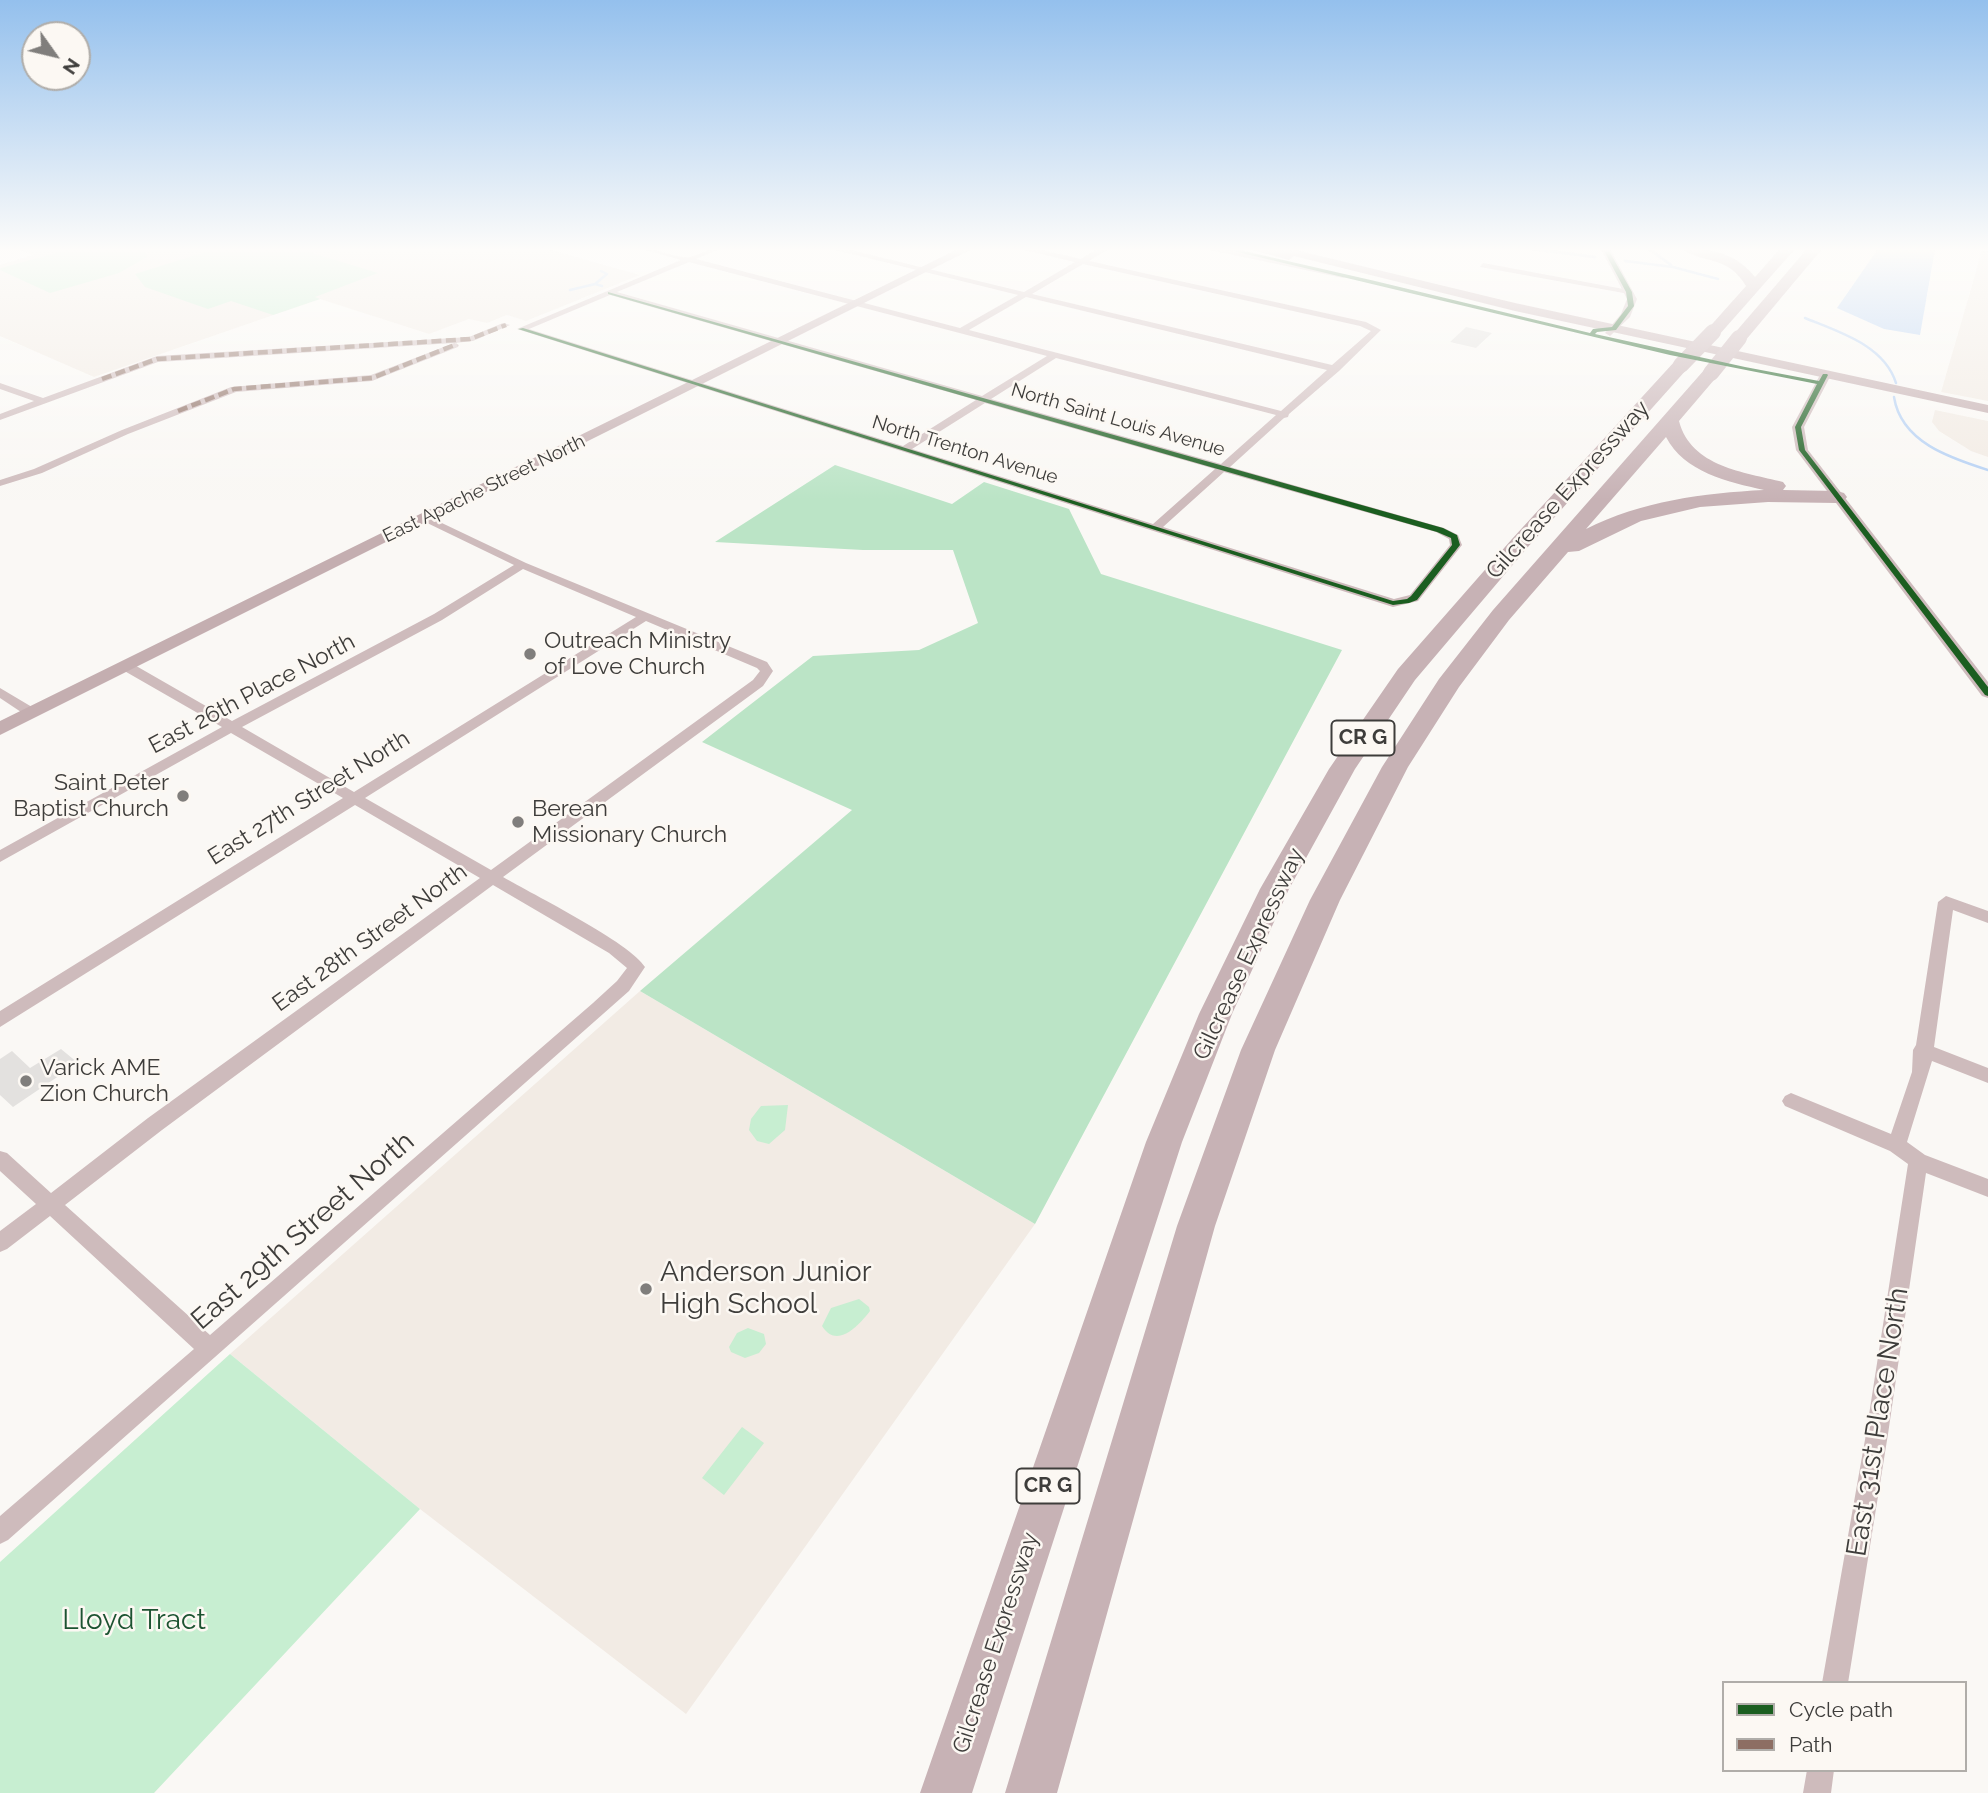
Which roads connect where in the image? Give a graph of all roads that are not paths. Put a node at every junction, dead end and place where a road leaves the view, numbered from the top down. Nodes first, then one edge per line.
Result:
1 (486, 333) edge
2 (532, 333) edge
3 (747, 333) edge
4 (798, 333) edge
5 (968, 333) edge
6 (1185, 333) edge
7 (1375, 333) edge
8 (1620, 333) edge
9 (1712, 333) edge
10 (1744, 333) edge
11 (470, 339) junction
12 (779, 342) junction
13 (1055, 355) junction
14 (1336, 369) junction
15 (1825, 375) junction
16 (695, 385) junction
17 (0, 386) edge
18 (983, 400) junction
19 (42, 401) junction
20 (1988, 409) edge
21 (1285, 415) junction
22 (0, 417) edge
23 (1670, 420) junction
24 (905, 449) junction
25 (1226, 468) junction
26 (0, 483) edge
27 (1835, 494) junction
28 (425, 518) junction
29 (1155, 528) junction
30 (1549, 559) junction
31 (522, 565) junction
32 (1399, 603) joint
33 (644, 617) junction
34 (125, 666) junction
35 (0, 692) edge
36 (1988, 693) edge
37 (32, 712) junction
38 (230, 728) junction
39 (0, 729) edge
40 (353, 799) junction
41 (0, 857) edge
42 (491, 879) junction
43 (1988, 917) edge
44 (0, 1020) edge
45 (1922, 1050) junction
46 (1988, 1076) edge
47 (1791, 1101) dead end
48 (1897, 1145) junction
49 (0, 1159) edge
50 (1918, 1161) junction
51 (1988, 1188) edge
52 (49, 1205) junction
53 (0, 1243) edge
54 (210, 1349) junction
55 (0, 1532) edge
56 (1835, 1681) edge
57 (1821, 1772) edge
58 (946, 1793) edge
59 (1031, 1793) edge
60 (1817, 1793) edge

1 - 11 street
2 - 16 street, North Trenton Avenue
3 - 12 street, North Saint Louis Avenue
4 - 12 main road, East Apache Street North
5 - 13 street
6 - 14 street
7 - 14 street
8 - 15 main road
9 - 58 highway, Gilcrease Expressway / CR G, bridge
10 - 23 highway, Gilcrease Expressway / CR G, bridge
11 - 19 street
11 - 26 street
12 - 16 main road, East Apache Street North
12 - 18 street, North Saint Louis Avenue
13 - 18 street
13 - 21 street
14 - 21 street
15 - 20 main road
15 - 27 street
16 - 24 street, North Trenton Avenue
16 - 28 main road, East Apache Street North
17 - 19 street
18 - 24 street
18 - 25 street, North Saint Louis Avenue
19 - 22 street
21 - 25 street
23 - 27 highway
23 - 30 highway, Gilcrease Expressway / CR G
24 - 29 street, North Trenton Avenue
25 - 29 street
25 - 32 street, North Saint Louis Avenue
27 - 30 highway
27 - 36 street
28 - 31 street
28 - 34 main road, East Apache Street North
29 - 32 street, North Trenton Avenue
30 - 59 highway, Gilcrease Expressway / CR G
31 - 33 street
31 - 38 street, East 26th Place North
33 - 40 street, East 27th Street North
33 - 42 street, East 28th Street North
34 - 37 main road, East Apache Street North
34 - 38 street
35 - 37 street
37 - 39 main road, East Apache Street North
38 - 40 street
38 - 41 street, East 26th Place North
40 - 42 street
40 - 44 street, East 27th Street North
42 - 52 street, East 28th Street North
42 - 54 street, East 29th Street North
43 - 45 street
45 - 46 street
45 - 48 street
47 - 48 street
48 - 50 street
49 - 52 street
50 - 51 street
50 - 56 street, East 31st Place North
52 - 53 street, East 28th Street North
52 - 54 street
54 - 55 street, East 29th Street North
57 - 60 street

